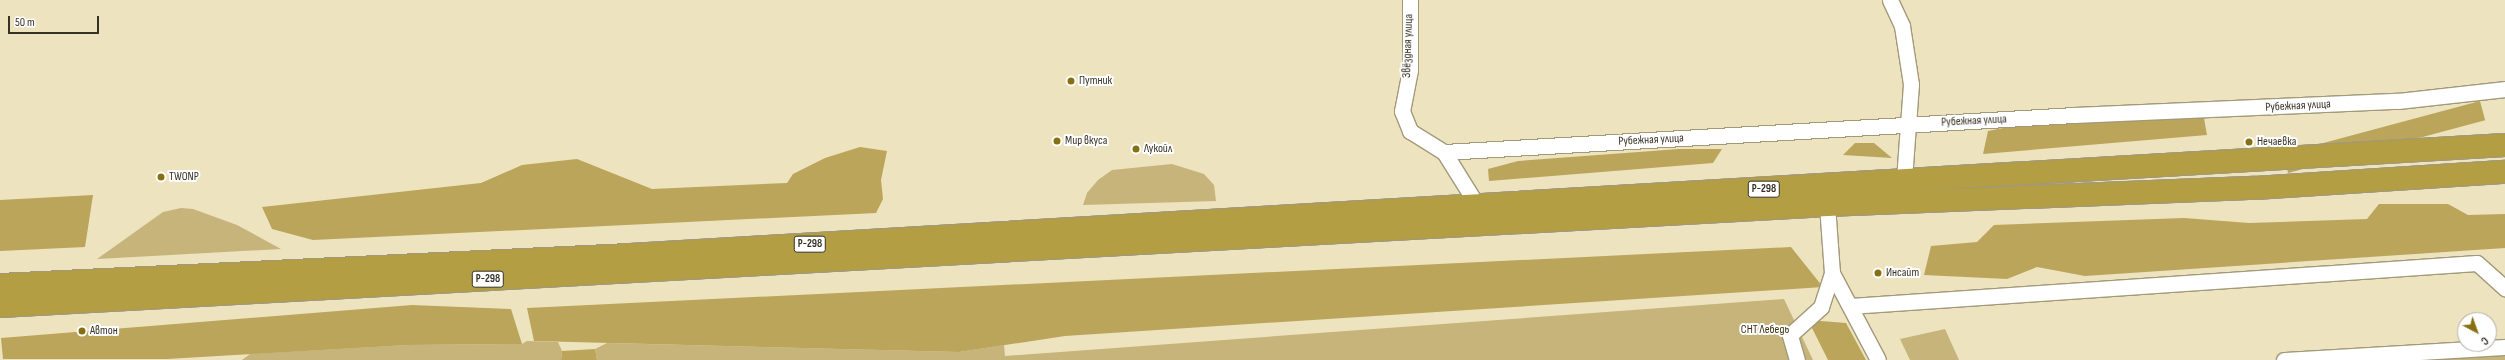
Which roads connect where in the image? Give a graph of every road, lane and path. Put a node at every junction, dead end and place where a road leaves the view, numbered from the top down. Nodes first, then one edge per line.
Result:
1 (1410, 0) edge
2 (1890, 0) edge
3 (2505, 89) edge
4 (1908, 124) junction
5 (2505, 145) edge
6 (1444, 152) junction
7 (2505, 172) edge
8 (1904, 180) junction
9 (1477, 205) junction
10 (1827, 205) junction
11 (1240, 219) junction
12 (981, 234) junction
13 (1091, 245) junction
14 (834, 260) junction
15 (1832, 273) junction
16 (0, 285) edge
17 (2505, 288) edge
18 (0, 306) edge
19 (1850, 306) junction
20 (2505, 347) edge
21 (1797, 360) edge
22 (1878, 360) edge
23 (2284, 360) edge

1 - 6 street, Звёздная улица
2 - 4 street
3 - 4 street, Рубежная улица
4 - 6 street, Рубежная улица
4 - 8 street
5 - 8 highway, Р-298
6 - 9 street, Звёздная улица
7 - 10 highway, Р-298
8 - 9 highway, Р-298
9 - 11 highway, Р-298
10 - 13 highway, Р-298
10 - 15 street
11 - 12 highway, Р-298
11 - 13 highway
12 - 14 highway
12 - 16 highway, Р-298
13 - 14 highway, Р-298
14 - 18 highway, Р-298
15 - 19 street
15 - 21 street
17 - 19 street
19 - 22 street
20 - 23 street

